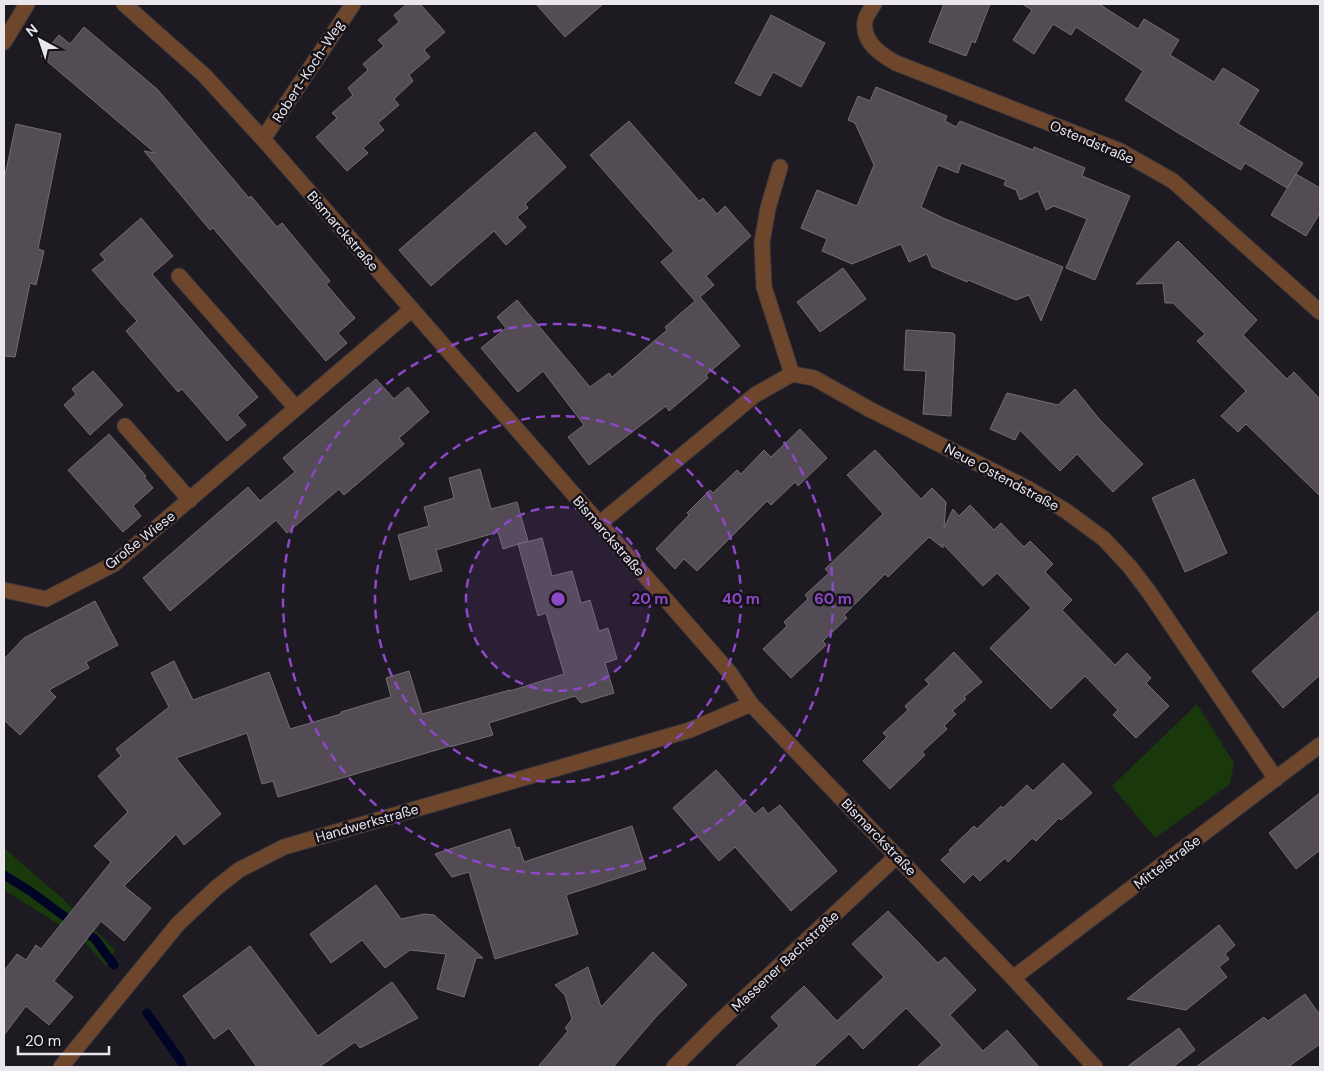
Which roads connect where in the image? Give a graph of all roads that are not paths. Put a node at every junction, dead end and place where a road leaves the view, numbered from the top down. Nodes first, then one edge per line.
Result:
1 (27, 4) edge
2 (124, 4) edge
3 (352, 4) edge
4 (874, 4) edge
5 (4, 42) edge
6 (263, 139) junction
7 (780, 167) dead end
8 (179, 276) dead end
9 (411, 310) junction
10 (1320, 312) edge
11 (792, 374) junction
12 (296, 408) junction
13 (125, 426) dead end
14 (190, 500) junction
15 (599, 524) junction
16 (4, 590) edge
17 (752, 704) junction
18 (1320, 745) edge
19 (1276, 779) junction
20 (897, 856) junction
21 (1013, 978) junction
22 (62, 1067) edge
23 (674, 1067) edge
24 (1096, 1067) edge

1 - 5 street
2 - 6 street, Bismarckstraße
3 - 6 street, Robert-Koch-Weg
4 - 10 street, Ostendstraße
6 - 9 street, Bismarckstraße
7 - 11 street
8 - 12 street
9 - 12 street, Große Wiese
9 - 15 street, Bismarckstraße
11 - 15 street
11 - 19 street, Neue Ostendstraße
12 - 14 street, Große Wiese
13 - 14 street
14 - 16 street, Große Wiese
15 - 17 street, Bismarckstraße
17 - 20 street, Bismarckstraße
17 - 22 street, Handwerkstraße
18 - 19 street, Mittelstraße
19 - 21 street, Mittelstraße
20 - 21 street, Bismarckstraße
20 - 23 street, Massener Bachstraße
21 - 24 street, Bismarckstraße

